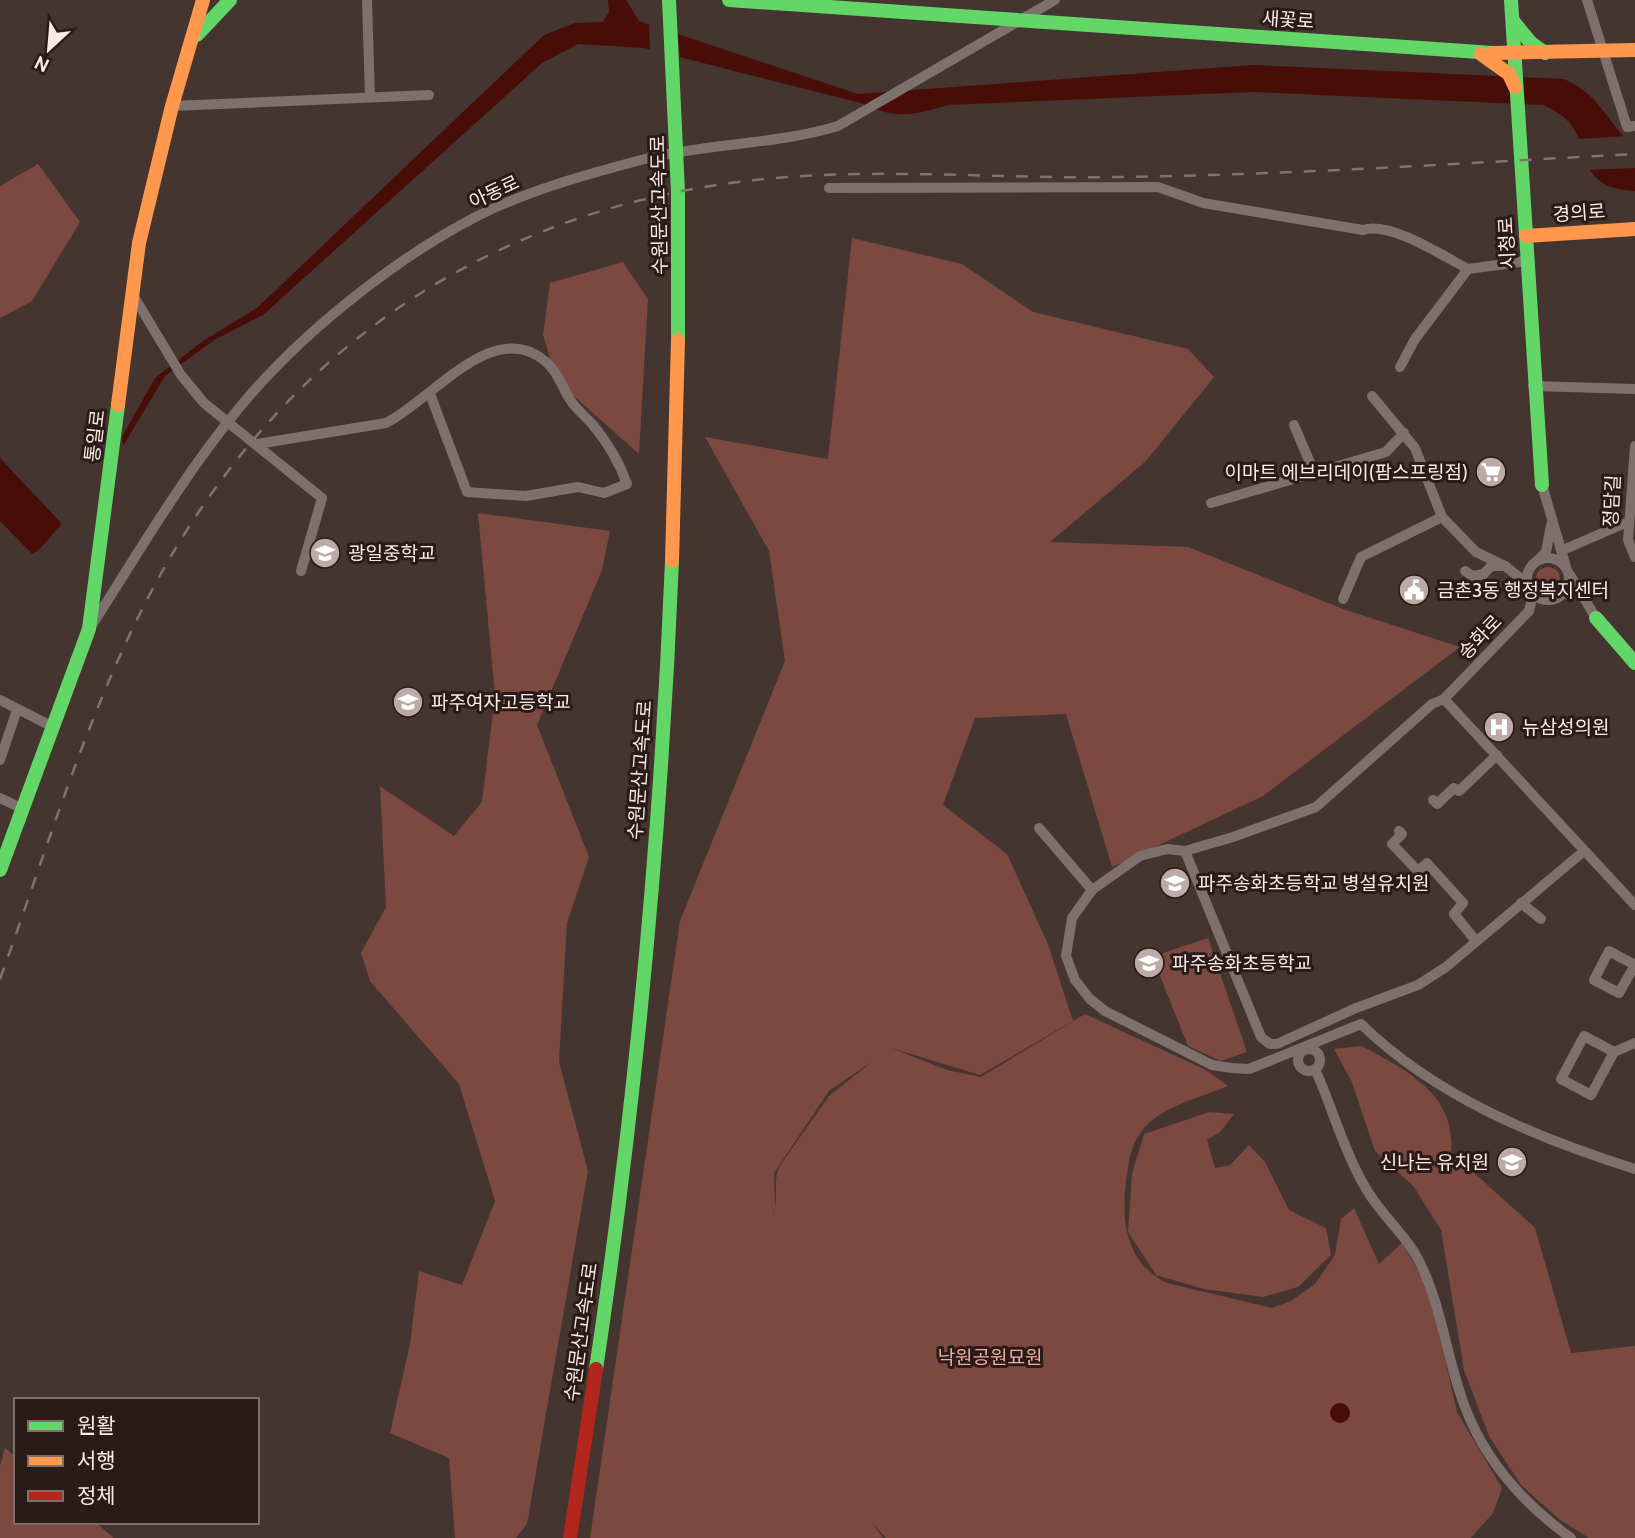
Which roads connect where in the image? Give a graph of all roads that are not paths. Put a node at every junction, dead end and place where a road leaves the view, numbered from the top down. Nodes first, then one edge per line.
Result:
1 (204, 0) edge
2 (230, 0) edge
3 (367, 0) edge
4 (657, 0) edge
5 (669, 0) edge
6 (729, 0) edge
7 (1055, 0) edge
8 (1511, 0) edge
9 (1587, 0) edge
10 (1512, 20) junction
11 (1015, 21) junction
12 (191, 43) junction
13 (1635, 50) edge
14 (1515, 52) junction
15 (1601, 52) junction
16 (1480, 53) junction
17 (1547, 54) junction
18 (1516, 74) junction
19 (429, 95) dead end
20 (370, 97) junction
21 (172, 106) junction
22 (1635, 126) edge
23 (829, 188) dead end
24 (1635, 229) edge
25 (1526, 236) junction
26 (674, 260) junction
27 (1527, 261) junction
28 (1468, 269) junction
29 (133, 295) junction
30 (1400, 367) dead end
31 (1533, 386) junction
32 (1635, 389) edge
33 (430, 394) junction
34 (1372, 397) dead end
35 (229, 421) junction
36 (1294, 425) dead end
37 (1404, 433) junction
38 (257, 444) junction
39 (1635, 446) edge
40 (1633, 460) edge
41 (1314, 472) junction
42 (1542, 485) joint
43 (1211, 503) dead end
44 (1442, 517) junction
45 (1551, 523) junction
46 (1628, 525) junction
47 (1563, 550) junction
48 (1635, 557) edge
49 (1535, 563) junction
50 (1505, 566) junction
51 (1465, 570) dead end
52 (1567, 570) junction
53 (301, 571) dead end
54 (1527, 583) junction
55 (1564, 594) junction
56 (1538, 597) junction
57 (1582, 598) junction
58 (1343, 599) dead end
59 (1596, 618) joint
60 (89, 629) junction
61 (1635, 663) edge
62 (1444, 699) junction
63 (0, 700) edge
64 (17, 710) junction
65 (32, 718) junction
66 (53, 727) junction
67 (44, 750) junction
68 (1497, 755) junction
69 (0, 760) edge
70 (0, 798) edge
71 (1433, 800) dead end
72 (23, 809) junction
73 (1039, 828) dead end
74 (1399, 831) dead end
75 (1185, 851) junction
76 (1584, 851) junction
77 (0, 870) edge
78 (1092, 890) junction
79 (1521, 903) junction
80 (1635, 905) edge
81 (1541, 919) dead end
82 (1476, 941) junction
83 (1356, 1008) junction
84 (1361, 1024) junction
85 (1635, 1042) edge
86 (1304, 1049) junction
87 (1614, 1052) junction
88 (1315, 1069) junction
89 (1635, 1168) edge
90 (560, 1538) edge
91 (570, 1538) edge
92 (1571, 1538) edge

1 - 12 main road, 통일로
2 - 12 main road
3 - 20 street
4 - 26 main road, 수원문산고속도로
5 - 26 main road, 수원문산고속도로
6 - 11 main road, 새꽃로
7 - 11 street, 아동로
8 - 10 main road, 시청로
9 - 15 street
10 - 14 main road, 시청로
10 - 16 main road
10 - 17 main road
11 - 16 main road, 새꽃로
11 - 35 street, 아동로
12 - 21 main road, 통일로
13 - 15 main road, 새꽃로
14 - 16 main road, 새꽃로
14 - 17 main road, 새꽃로
14 - 18 main road, 시청로
15 - 17 main road, 새꽃로
15 - 22 street
16 - 18 main road
17 - 18 main road
18 - 25 main road, 시청로
19 - 20 street
20 - 21 street
21 - 29 main road, 통일로
23 - 28 street
24 - 25 main road, 경의로
25 - 27 main road, 시청로
26 - 90 main road, 수원문산고속도로
26 - 91 main road, 수원문산고속도로
27 - 28 street
27 - 31 main road, 시청로
28 - 30 street
29 - 35 street
29 - 60 main road, 통일로
31 - 32 street
31 - 42 main road, 시청로
33 - 33 street
33 - 38 street
34 - 37 street
35 - 38 street
35 - 60 street, 아동로
36 - 41 street
37 - 41 street
37 - 44 street
38 - 53 street
39 - 40 street, 정담길
40 - 46 street, 정담길
41 - 43 street
42 - 45 street
44 - 50 street
44 - 58 street
45 - 47 street
45 - 49 street
46 - 47 street
46 - 48 street, 정담길
47 - 52 street
49 - 52 street
49 - 54 street
50 - 51 street
50 - 54 street
52 - 55 street
52 - 57 street
54 - 56 street
55 - 56 street
55 - 57 street
56 - 62 street, 송화로
57 - 59 street
59 - 61 main road
60 - 66 main road, 통일로
62 - 68 street
62 - 75 street, 송화로
63 - 64 street
64 - 65 street
64 - 69 street
65 - 66 street
65 - 67 street
66 - 67 main road, 통일로
67 - 72 main road, 통일로
68 - 71 street
68 - 76 street
70 - 72 street
72 - 77 main road, 통일로
73 - 78 street
74 - 82 street
75 - 78 street, 송화로
75 - 83 street
76 - 79 street
76 - 80 street
78 - 86 street, 송화로
79 - 81 street
79 - 82 street
82 - 83 street
83 - 84 street
84 - 86 street, 송화로
84 - 89 street
85 - 87 street
86 - 88 street
86 - 88 street
87 - 87 street
88 - 92 street

